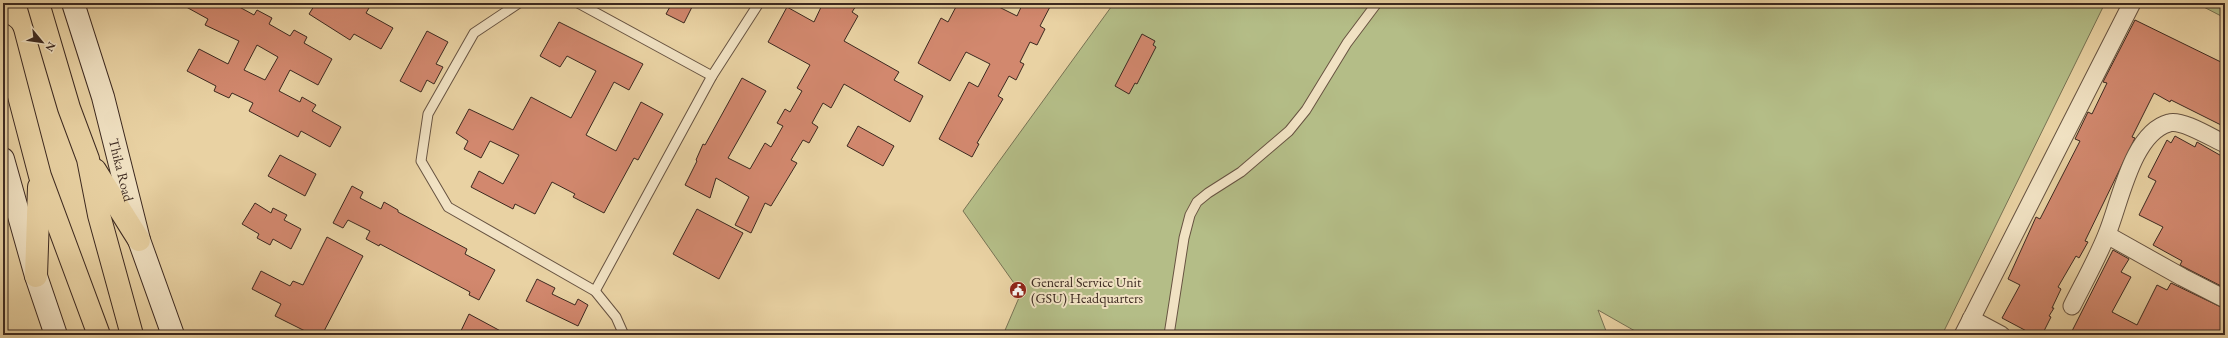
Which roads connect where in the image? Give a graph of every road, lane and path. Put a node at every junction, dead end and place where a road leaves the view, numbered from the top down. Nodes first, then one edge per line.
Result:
1 (38, 3) edge
2 (73, 3) edge
3 (519, 3) edge
4 (578, 3) edge
5 (759, 3) edge
6 (1377, 3) edge
7 (2132, 3) edge
8 (3, 35) edge
9 (712, 76) junction
10 (2225, 144) edge
11 (3, 159) edge
12 (88, 159) junction
13 (40, 176) junction
14 (2107, 235) junction
15 (139, 240) junction
16 (36, 276) junction
17 (595, 291) junction
18 (2225, 299) edge
19 (2072, 306) dead end
20 (1971, 319) junction
21 (56, 335) edge
22 (99, 335) edge
23 (132, 335) edge
24 (173, 335) edge
25 (624, 335) edge
26 (1169, 335) edge
27 (1963, 335) edge
28 (2001, 335) edge

1 - 12 highway
2 - 15 main road, Thika Road
3 - 17 lane
4 - 9 lane
5 - 9 lane
6 - 26 lane
7 - 20 street
8 - 13 highway
9 - 17 lane
10 - 14 street
11 - 16 main road
12 - 15 highway
12 - 23 highway
13 - 16 highway
13 - 22 highway
14 - 18 street
14 - 19 street
15 - 24 main road, Thika Road
16 - 21 main road
17 - 25 lane
20 - 27 street
20 - 28 street

